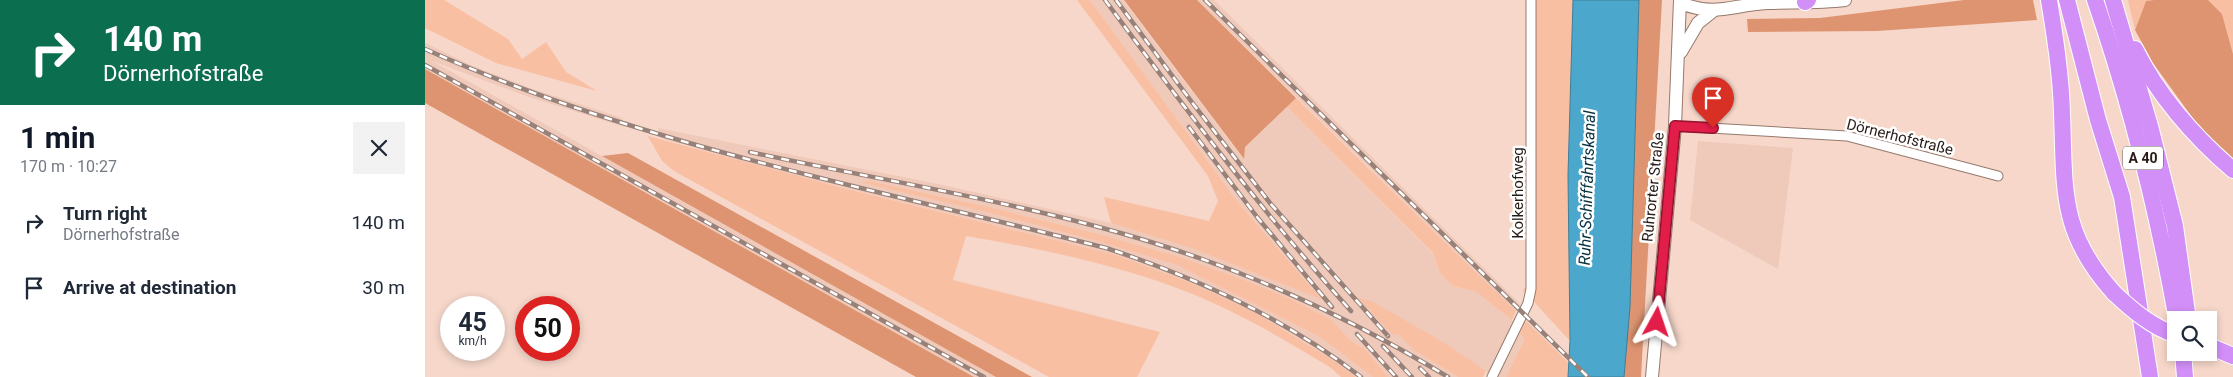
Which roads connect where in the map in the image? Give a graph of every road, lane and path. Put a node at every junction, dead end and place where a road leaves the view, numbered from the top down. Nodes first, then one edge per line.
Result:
1 (1531, 0) edge
2 (1741, 0) edge
3 (1845, 0) edge
4 (2050, 0) edge
5 (2067, 0) edge
6 (2095, 0) edge
7 (2113, 0) edge
8 (1684, 1) edge
9 (1806, 1) edge
10 (1765, 4) junction
11 (1713, 11) junction
12 (2121, 22) junction
13 (1679, 56) junction
14 (2098, 120) junction
15 (1675, 126) junction
16 (2233, 170) edge
17 (1998, 176) dead end
18 (2175, 311) edge
19 (2187, 311) edge
20 (2167, 332) edge
21 (2184, 361) edge
22 (2192, 361) edge
23 (1492, 377) edge
24 (1652, 377) edge
25 (2150, 377) edge
26 (2185, 377) edge
27 (2193, 377) edge

1 - 23 street, Kolkerhofweg
2 - 10 main road
3 - 9 main road
4 - 14 highway
4 - 20 highway, bridge
5 - 14 highway, A 40
6 - 18 highway, A 40
7 - 12 highway
8 - 11 main road
8 - 13 main road, Ruhrorter Straße
9 - 10 main road
10 - 11 main road
11 - 13 main road
12 - 16 highway
12 - 19 highway
13 - 15 main road, Ruhrorter Straße
14 - 25 highway, A 40
15 - 17 street, Dörnerhofstraße
15 - 24 main road, Ruhrorter Straße
21 - 26 highway
22 - 27 highway

